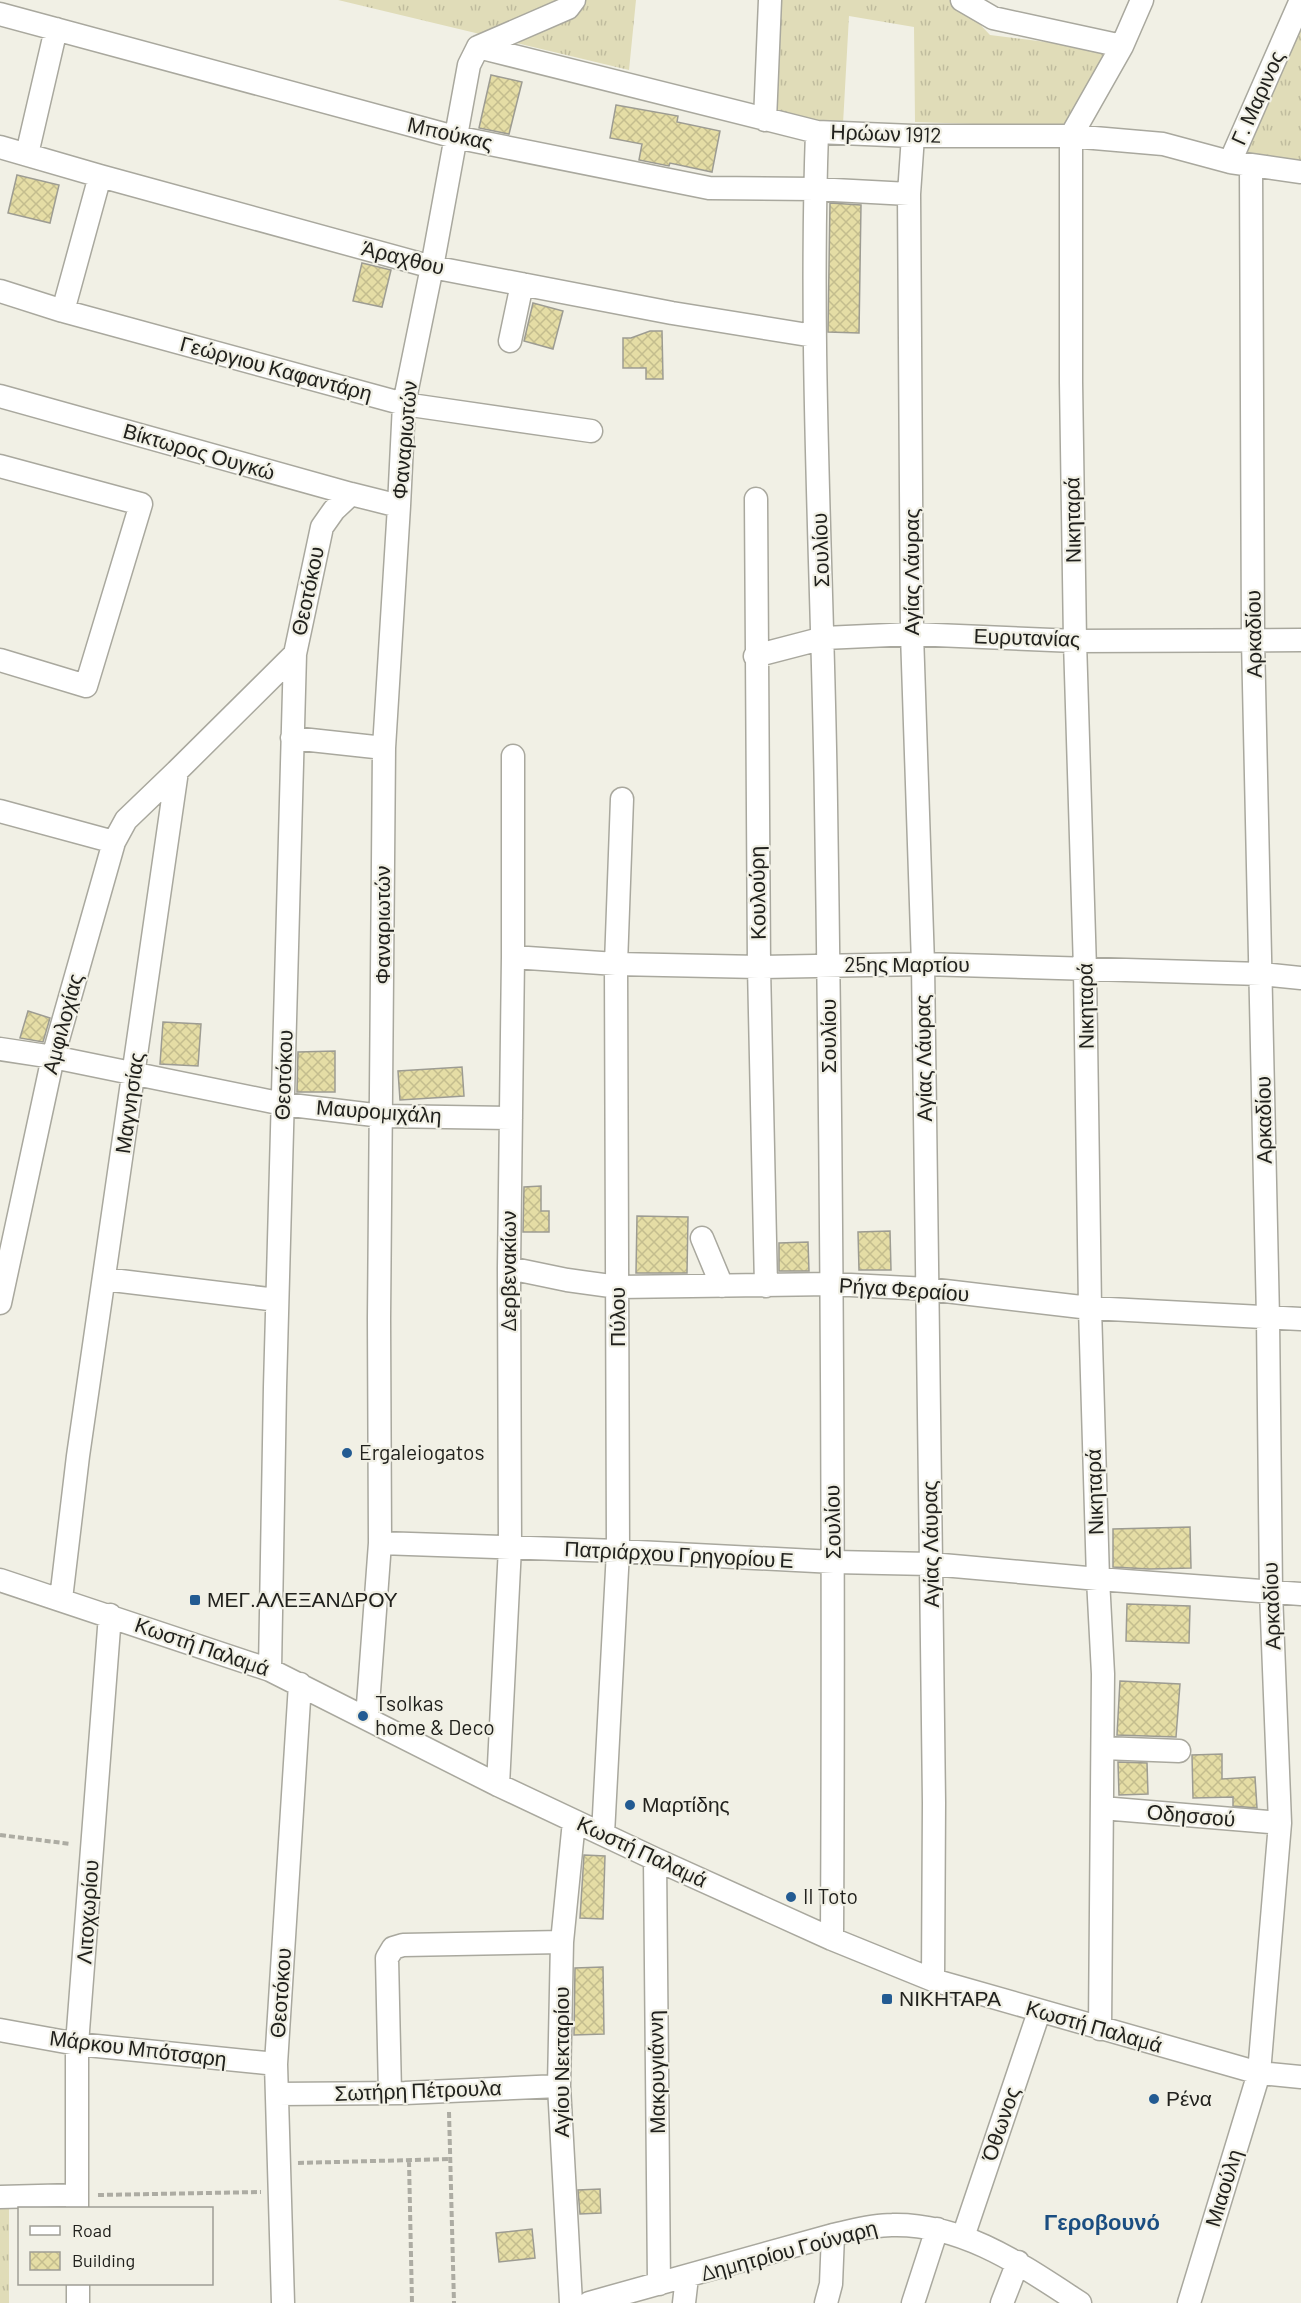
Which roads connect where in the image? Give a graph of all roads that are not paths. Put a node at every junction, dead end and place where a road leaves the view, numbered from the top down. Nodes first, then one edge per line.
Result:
1 (574, 0) edge
2 (770, 0) edge
3 (962, 0) edge
4 (1142, 0) edge
5 (1301, 0) edge
6 (0, 14) edge
7 (56, 29) junction
8 (1122, 46) junction
9 (478, 47) junction
10 (765, 120) junction
11 (817, 132) junction
12 (913, 136) junction
13 (1071, 136) junction
14 (455, 137) junction
15 (0, 147) edge
16 (27, 154) junction
17 (1241, 164) junction
18 (1301, 172) edge
19 (100, 176) junction
20 (815, 189) junction
21 (909, 194) junction
22 (432, 267) junction
23 (522, 284) junction
24 (0, 291) edge
25 (63, 311) junction
26 (814, 336) junction
27 (510, 340) dead end
28 (0, 396) edge
29 (404, 404) junction
30 (591, 431) dead end
31 (0, 466) edge
32 (351, 494) junction
33 (756, 499) dead end
34 (399, 506) junction
35 (912, 634) junction
36 (824, 638) junction
37 (1253, 640) junction
38 (1301, 640) edge
39 (1075, 641) junction
40 (295, 654) junction
41 (755, 656) junction
42 (0, 660) edge
43 (292, 738) junction
44 (384, 748) junction
45 (513, 756) dead end
46 (177, 771) junction
47 (622, 799) dead end
48 (0, 811) edge
49 (114, 842) junction
50 (513, 957) junction
51 (616, 964) junction
52 (829, 964) junction
53 (923, 964) junction
54 (759, 967) junction
55 (1085, 969) junction
56 (1261, 974) junction
57 (1301, 978) edge
58 (0, 1049) edge
59 (53, 1057) junction
60 (134, 1075) junction
61 (283, 1104) junction
62 (382, 1116) junction
63 (511, 1118) junction
64 (702, 1238) dead end
65 (509, 1268) junction
66 (104, 1279) junction
67 (831, 1284) junction
68 (722, 1286) junction
69 (766, 1286) junction
70 (618, 1287) junction
71 (928, 1289) junction
72 (277, 1300) junction
73 (0, 1303) edge
74 (1090, 1308) junction
75 (1268, 1318) junction
76 (1301, 1319) edge
77 (380, 1543) junction
78 (510, 1547) junction
79 (618, 1551) junction
80 (834, 1562) junction
81 (931, 1564) junction
82 (1098, 1579) junction
83 (0, 1580) edge
84 (1271, 1592) junction
85 (1301, 1594) edge
86 (61, 1599) junction
87 (110, 1615) junction
88 (270, 1670) junction
89 (300, 1684) junction
90 (367, 1718) junction
91 (1103, 1748) junction
92 (1179, 1751) dead end
93 (498, 1785) junction
94 (1102, 1809) junction
95 (574, 1821) junction
96 (1280, 1823) junction
97 (603, 1833) junction
98 (655, 1859) junction
99 (832, 1939) junction
100 (562, 1942) junction
101 (933, 1980) junction
102 (1039, 2012) junction
103 (1100, 2029) junction
104 (0, 2030) edge
105 (77, 2044) junction
106 (276, 2064) junction
107 (1259, 2073) junction
108 (1301, 2077) edge
109 (559, 2086) junction
110 (390, 2093) junction
111 (277, 2094) junction
112 (0, 2198) edge
113 (77, 2202) edge
114 (937, 2229) junction
115 (833, 2235) junction
116 (963, 2237) junction
117 (1018, 2262) junction
118 (687, 2277) junction
119 (660, 2284) junction
120 (78, 2285) edge
121 (78, 2303) edge
122 (283, 2303) edge
123 (571, 2303) edge
124 (589, 2303) edge
125 (684, 2303) edge
126 (826, 2303) edge
127 (913, 2303) edge
128 (1002, 2303) edge
129 (1080, 2303) edge
130 (1189, 2303) edge

1 - 9 street
2 - 10 street
3 - 8 street
4 - 8 street, Νικηταρά
5 - 17 street, Γ. Μαρινος
6 - 7 street, Μπούκας
7 - 14 street, Μπούκας
7 - 16 street
8 - 13 street, Νικηταρά
9 - 10 street, Ηρώων 1912
9 - 14 street, Φαναριωτών
10 - 11 street, Ηρώων 1912
11 - 12 street, Ηρώων 1912
11 - 20 street, Σουλίου
12 - 13 street, Ηρώων 1912
12 - 21 street, Αγίας Λάυρας
13 - 17 street, Ηρώων 1912
13 - 39 street, Νικηταρά
14 - 20 street, Μπούκας
14 - 22 street, Φαναριωτών
15 - 16 street, Άραχθου
16 - 19 street, Άραχθου
17 - 18 street, Ηρώων 1912
17 - 37 street, Αρκαδίου
19 - 22 street, Άραχθου
19 - 25 street
20 - 21 street, Μπούκας
20 - 26 street, Σουλίου
21 - 35 street, Αγίας Λάυρας
22 - 23 street, Άραχθου
22 - 29 street, Φαναριωτών
23 - 26 street, Άραχθου
23 - 27 street
24 - 25 street, Γεώργιου Καφαντάρη
25 - 29 street, Γεώργιου Καφαντάρη
26 - 36 street, Σουλίου
28 - 32 street, Βίκτωρος Ουγκώ
29 - 30 street, Γεώργιου Καφαντάρη
29 - 34 street, Φαναριωτών
31 - 42 street
32 - 34 street, Βίκτωρος Ουγκώ
32 - 40 street, Θεοτόκου
33 - 41 street, Κουλούρη
34 - 44 street, Φαναριωτών
35 - 36 street, Ευρυτανίας
35 - 39 street, Ευρυτανίας
35 - 53 street, Αγίας Λάυρας
36 - 41 street, Ευρυτανίας
36 - 52 street, Σουλίου
37 - 38 street, Ευρυτανίας
37 - 39 street, Ευρυτανίας
37 - 56 street, Αρκαδίου
39 - 55 street, Νικηταρά
40 - 43 street, Θεοτόκου
40 - 46 street
41 - 54 street, Κουλούρη
43 - 44 street
43 - 61 street, Θεοτόκου
44 - 62 street, Φαναριωτών
45 - 50 street, Δερβενακίων
46 - 49 street, Αμφιλοχίας
46 - 60 street, Μαγνησίας
47 - 51 street, Πύλου
48 - 49 street
49 - 59 street, Αμφιλοχίας
50 - 51 street, 25ης Μαρτίου
50 - 63 street, Δερβενακίων
51 - 54 street, 25ης Μαρτίου
51 - 70 street, Πύλου
52 - 53 street, 25ης Μαρτίου
52 - 54 street, 25ης Μαρτίου
52 - 67 street, Σουλίου
53 - 55 street, 25ης Μαρτίου
53 - 71 street, Αγίας Λάυρας
54 - 69 street, Κουλούρη
55 - 56 street, 25ης Μαρτίου
55 - 74 street, Νικηταρά
56 - 57 street, 25ης Μαρτίου
56 - 75 street, Αρκαδίου
58 - 59 street, Μαυρομιχάλη
59 - 60 street, Μαυρομιχάλη
59 - 73 street, Αμφιλοχίας
60 - 61 street, Μαυρομιχάλη
60 - 66 street, Μαγνησίας
61 - 62 street, Μαυρομιχάλη
61 - 72 street, Θεοτόκου
62 - 63 street, Μαυρομιχάλη
62 - 77 street, Φαναριωτών
63 - 65 street, Δερβενακίων
64 - 68 street
65 - 70 street, Ρήγα Φεραίου
65 - 78 street, Δερβενακίων
66 - 72 street
66 - 86 street, Μαγνησίας
67 - 69 street, Ρήγα Φεραίου
67 - 71 street, Ρήγα Φεραίου
67 - 80 street, Σουλίου
68 - 69 street, Ρήγα Φεραίου
68 - 70 street, Ρήγα Φεραίου
70 - 79 street, Πύλου
71 - 74 street, Ρήγα Φεραίου
71 - 81 street, Αγίας Λάυρας
72 - 88 street, Θεοτόκου
74 - 75 street, Ρήγα Φεραίου
74 - 82 street, Νικηταρά
75 - 76 street, Ρήγα Φεραίου
75 - 84 street, Αρκαδίου
77 - 78 street, Πατριάρχου Γρηγορίου Ε
77 - 90 street, Φαναριωτών
78 - 79 street, Πατριάρχου Γρηγορίου Ε
78 - 93 street, Δερβενακίων
79 - 80 street, Πατριάρχου Γρηγορίου Ε
79 - 97 street, Πύλου
80 - 81 street, Πατριάρχου Γρηγορίου Ε
80 - 99 street, Σουλίου
81 - 82 street, Πατριάρχου Γρηγορίου Ε
81 - 101 street, Αγίας Λάυρας
82 - 84 street, Πατριάρχου Γρηγορίου Ε
82 - 91 street, Νικηταρά
83 - 86 street, Κωστή Παλαμά
84 - 85 street, Πατριάρχου Γρηγορίου Ε
84 - 96 street, Αρκαδίου
86 - 87 street, Κωστή Παλαμά
87 - 88 street, Κωστή Παλαμά
87 - 105 street, Λιτοχωρίου
88 - 89 street, Κωστή Παλαμά
89 - 90 street, Κωστή Παλαμά
89 - 106 street, Θεοτόκου
90 - 93 street, Κωστή Παλαμά
91 - 92 street
91 - 94 street, Νικηταρά
93 - 95 street, Κωστή Παλαμά
94 - 96 street, Οδησσού
94 - 103 street, Νικηταρά
95 - 97 street, Κωστή Παλαμά
95 - 100 street, Αγίου Νεκταρίου
96 - 107 street, Αρκαδίου
97 - 98 street, Κωστή Παλαμά
98 - 99 street, Κωστή Παλαμά
98 - 119 street, Μακρυγιάννη
99 - 101 street, Κωστή Παλαμά
100 - 109 street, Αγίου Νεκταρίου
100 - 110 street
101 - 102 street, Κωστή Παλαμά
102 - 103 street, Κωστή Παλαμά
102 - 116 street, Όθωνος
103 - 107 street, Κωστή Παλαμά
104 - 105 street, Μάρκου Μπότσαρη
105 - 106 street, Μάρκου Μπότσαρη
105 - 113 street, Λιτοχωρίου
106 - 111 street, Θεοτόκου
107 - 108 street, Κωστή Παλαμά
107 - 130 street, Μιαούλη
109 - 110 street, Σωτήρη Πέτρουλα
109 - 123 street, Αγίου Νεκταρίου
110 - 111 street, Σωτήρη Πέτρουλα
111 - 122 street, Θεοτόκου
112 - 113 street
114 - 115 street, Δημητρίου Γούναρη
114 - 116 street, Δημητρίου Γούναρη
114 - 127 street
115 - 118 street, Δημητρίου Γούναρη
115 - 126 street
116 - 117 street, Δημητρίου Γούναρη
117 - 128 street
117 - 129 street, Δημητρίου Γούναρη
118 - 119 street, Δημητρίου Γούναρη
118 - 125 street
119 - 124 street, Δημητρίου Γούναρη
120 - 121 street

